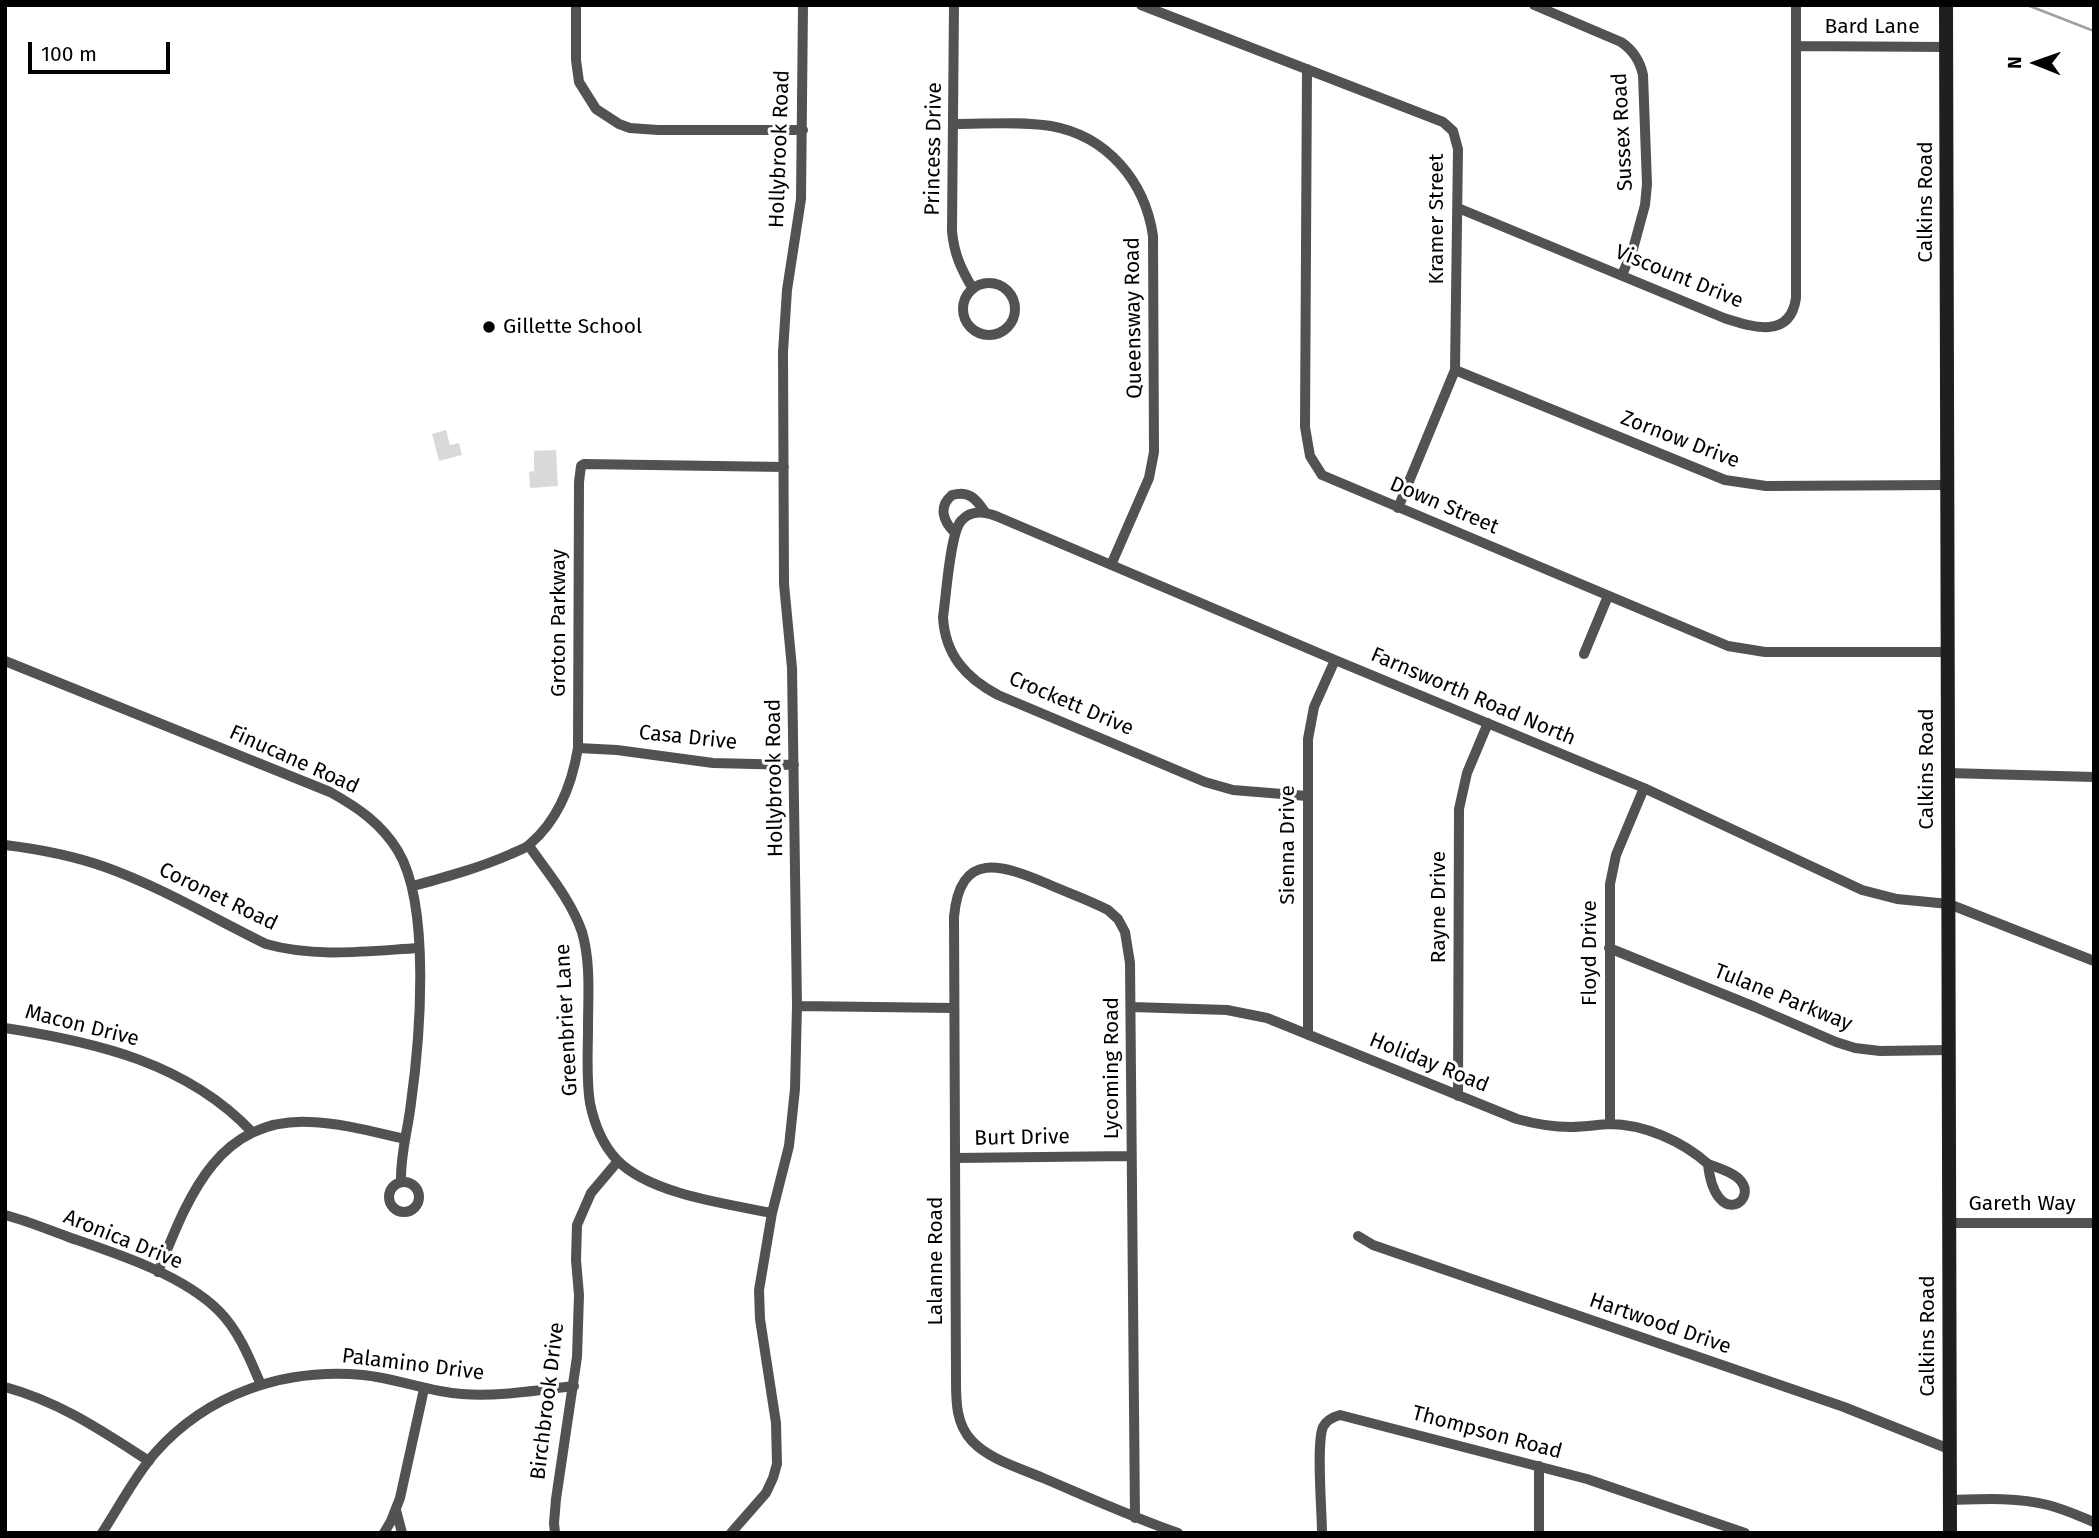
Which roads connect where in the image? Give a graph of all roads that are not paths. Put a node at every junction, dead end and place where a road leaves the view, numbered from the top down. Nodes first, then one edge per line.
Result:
1 (576, 5) edge
2 (803, 5) edge
3 (954, 5) edge
4 (1141, 5) edge
5 (1534, 5) edge
6 (1796, 5) edge
7 (1946, 5) edge
8 (1796, 46) junction
9 (1947, 47) junction
10 (1307, 69) junction
11 (954, 124) junction
12 (803, 130) junction
13 (1458, 208) junction
14 (1622, 275) junction
15 (973, 289) junction
16 (1455, 369) junction
17 (784, 467) junction
18 (1947, 485) junction
19 (1398, 508) junction
20 (985, 512) junction
21 (955, 533) junction
22 (1111, 565) junction
23 (1608, 596) junction
24 (1947, 652) junction
25 (1584, 654) dead end
26 (1335, 660) junction
27 (5, 661) edge
28 (1489, 723) junction
29 (578, 748) junction
30 (794, 765) junction
31 (1948, 774) junction
32 (2094, 777) edge
33 (1644, 788) junction
34 (1307, 796) junction
35 (5, 845) edge
36 (529, 846) junction
37 (413, 886) junction
38 (1949, 904) junction
39 (419, 948) junction
40 (1609, 948) junction
41 (2094, 961) edge
42 (797, 1006) junction
43 (1132, 1007) junction
44 (954, 1008) junction
45 (5, 1028) edge
46 (1308, 1035) junction
47 (1949, 1050) junction
48 (1458, 1096) junction
49 (1610, 1124) junction
50 (252, 1132) junction
51 (405, 1139) junction
52 (1131, 1156) junction
53 (955, 1158) junction
54 (618, 1161) junction
55 (1708, 1164) dead end
56 (401, 1182) dead end
57 (772, 1213) junction
58 (5, 1215) edge
59 (1950, 1223) junction
60 (2094, 1223) edge
61 (1358, 1236) dead end
62 (158, 1272) junction
63 (261, 1385) junction
64 (574, 1386) junction
65 (5, 1387) edge
66 (424, 1389) junction
67 (1949, 1449) junction
68 (149, 1461) junction
69 (1539, 1466) junction
70 (1950, 1500) junction
71 (396, 1510) junction
72 (1135, 1518) junction
73 (2094, 1522) edge
74 (102, 1533) edge
75 (384, 1533) edge
76 (402, 1533) edge
77 (555, 1533) edge
78 (731, 1533) edge
79 (1178, 1533) edge
80 (1322, 1533) edge
81 (1539, 1533) edge
82 (1745, 1533) edge
83 (1950, 1533) edge

1 - 12 street
2 - 12 street, Hollybrook Road
3 - 11 street, Princess Drive
4 - 10 street, Kramer Street
5 - 14 street, Sussex Road
6 - 8 street, Viscount Drive
7 - 9 main road, Calkins Road
8 - 9 street, Bard Lane
8 - 14 street, Viscount Drive
9 - 18 main road, Calkins Road
10 - 13 street, Kramer Street
10 - 19 street, Down Street
11 - 15 street, Princess Drive
11 - 22 street, Queensway Road
12 - 17 street, Hollybrook Road
13 - 14 street, Viscount Drive
13 - 16 street, Kramer Street
15 - 15 street
16 - 18 street, Zornow Drive
16 - 19 street, Kramer Street
17 - 29 street, Groton Parkway
17 - 30 street, Hollybrook Road
18 - 24 main road, Calkins Road
19 - 23 street, Down Street
20 - 21 street
20 - 21 street, Crockett Drive
20 - 22 street, Farnsworth Road North
21 - 34 street, Crockett Drive
22 - 26 street, Farnsworth Road North
23 - 24 street, Down Street
23 - 25 street
24 - 31 main road, Calkins Road
26 - 28 street, Farnsworth Road North
26 - 34 street, Sienna Drive
27 - 37 street, Finucane Road
28 - 33 street, Farnsworth Road North
28 - 48 street, Rayne Drive
29 - 30 street, Casa Drive
29 - 36 street, Groton Parkway
30 - 42 street, Hollybrook Road
31 - 32 street
31 - 38 main road, Calkins Road
33 - 38 street, Farnsworth Road North
33 - 40 street, Floyd Drive
34 - 46 street, Sienna Drive
35 - 39 street, Coronet Road
36 - 37 street, Groton Parkway
36 - 54 street, Greenbrier Lane
37 - 39 street, Finucane Road
38 - 41 street, Farnsworth Road North
38 - 47 main road, Calkins Road
39 - 51 street, Finucane Road
40 - 47 street, Tulane Parkway
40 - 49 street, Floyd Drive
42 - 44 street
42 - 57 street, Hollybrook Road
43 - 44 street, Lycoming Road
43 - 46 street, Holiday Road
43 - 52 street, Lycoming Road
44 - 53 street, Lalanne Road
45 - 50 street, Macon Drive
46 - 48 street, Holiday Road
47 - 59 main road, Calkins Road
48 - 49 street, Holiday Road
49 - 55 street, Holiday Road
50 - 51 street
50 - 62 street
51 - 56 street, Finucane Road
52 - 53 street, Burt Drive
52 - 72 street, Lycoming Road
53 - 72 street, Lalanne Road
54 - 57 street, Greenbrier Lane
54 - 64 street, Birchbrook Drive
57 - 78 street, Hollybrook Road
58 - 62 street, Aronica Drive
59 - 60 street, Gareth Way
59 - 67 main road, Calkins Road
61 - 67 street, Hartwood Drive
62 - 63 street, Aronica Drive
63 - 66 street, Palamino Drive
63 - 68 street, Palamino Drive
64 - 66 street, Palamino Drive
64 - 77 street, Birchbrook Drive
65 - 68 street
66 - 71 street
67 - 70 main road, Calkins Road
68 - 74 street, Palamino Drive
69 - 80 street, Thompson Road
69 - 81 street
69 - 82 street, Thompson Road
70 - 73 street
70 - 83 main road, Calkins Road
71 - 75 street
71 - 76 street
72 - 79 street, Lalanne Road

